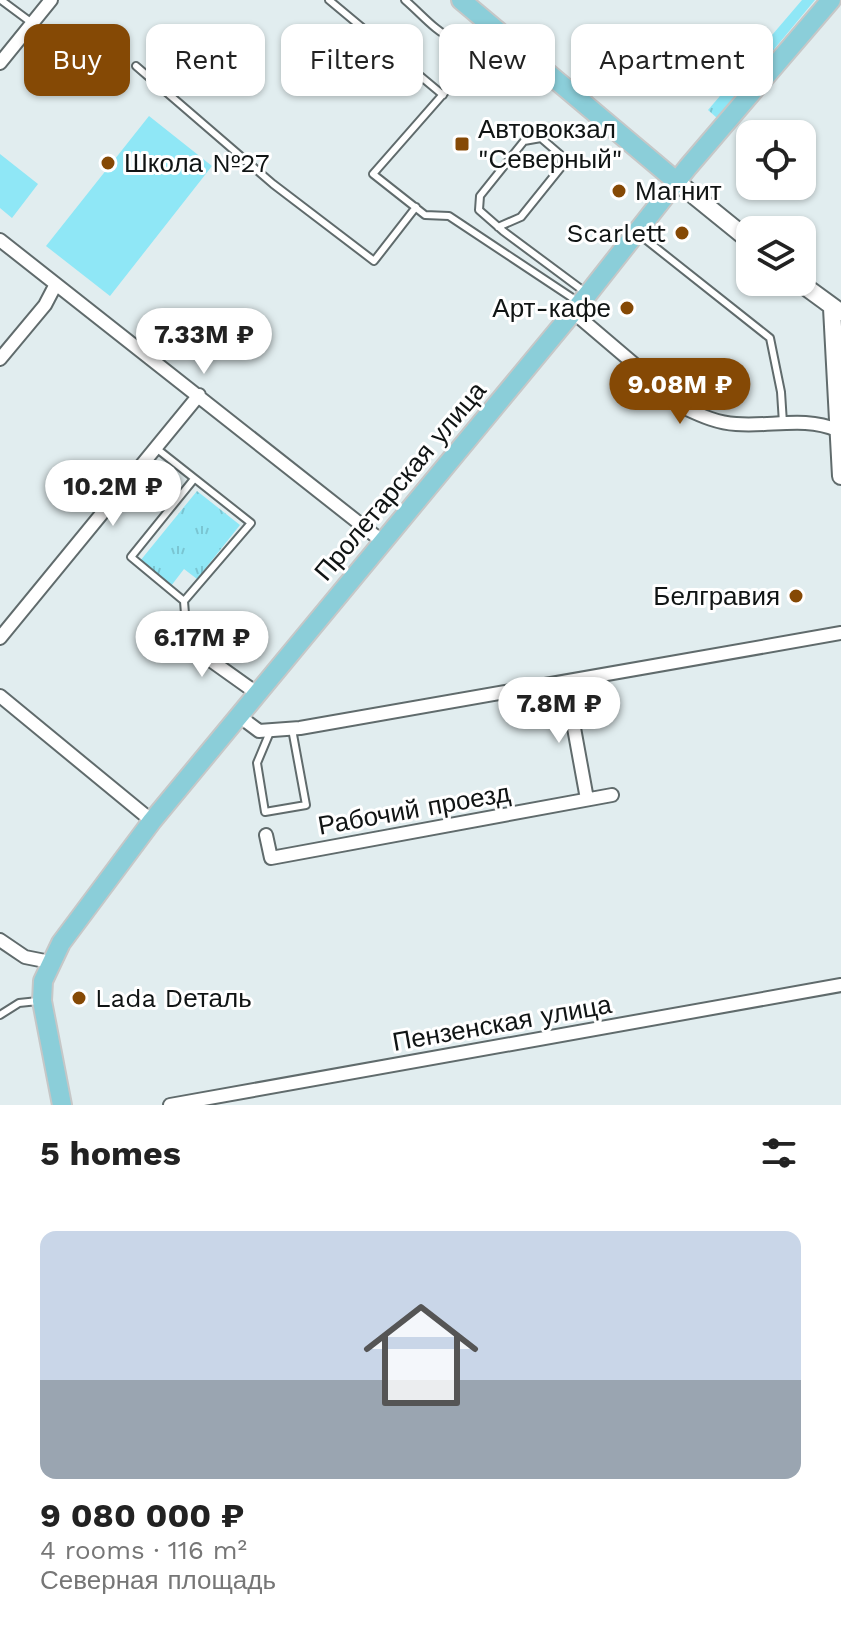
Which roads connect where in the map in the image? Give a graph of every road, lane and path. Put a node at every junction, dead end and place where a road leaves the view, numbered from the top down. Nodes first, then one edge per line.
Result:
1 (1, 0) edge
2 (51, 0) edge
3 (329, 0) edge
4 (405, 0) edge
5 (461, 0) edge
6 (831, 0) edge
7 (32, 23) junction
8 (489, 24) edge
9 (439, 29) edge
10 (0, 63) edge
11 (136, 66) dead end
12 (555, 80) edge
13 (439, 92) edge
14 (442, 96) edge
15 (676, 181) junction
16 (416, 207) junction
17 (498, 227) junction
18 (736, 230) edge
19 (637, 232) junction
20 (0, 240) edge
21 (56, 284) junction
22 (816, 294) edge
23 (581, 303) junction
24 (838, 309) edge
25 (0, 359) edge
26 (199, 395) junction
27 (783, 423) junction
28 (839, 428) edge
29 (156, 448) junction
30 (841, 476) edge
31 (194, 479) junction
32 (383, 542) junction
33 (184, 601) junction
34 (171, 632) joint
35 (841, 633) edge
36 (0, 638) edge
37 (566, 684) junction
38 (258, 694) junction
39 (0, 696) edge
40 (239, 716) junction
41 (292, 729) junction
42 (270, 732) junction
43 (612, 795) dead end
44 (587, 799) junction
45 (152, 821) junction
46 (266, 835) dead end
47 (0, 940) edge
48 (50, 962) junction
49 (841, 985) edge
50 (42, 1001) junction
51 (0, 1015) edge
52 (62, 1105) edge
53 (170, 1105) edge

1 - 7 lane
2 - 7 street
3 - 13 lane
4 - 9 lane
5 - 8 main road
6 - 15 main road, Пролетарская улица
7 - 10 street
11 - 16 lane
12 - 15 main road
14 - 16 lane
15 - 18 main road
15 - 19 main road, Пролетарская улица
16 - 23 lane
17 - 17 lane
17 - 23 lane
19 - 23 main road, Пролетарская улица
19 - 27 lane
20 - 21 street
21 - 25 street
21 - 26 street
22 - 24 main road
23 - 27 street
23 - 32 main road, Пролетарская улица
24 - 28 main road
26 - 29 street
26 - 32 street
27 - 28 street
28 - 30 main road
29 - 31 lane
29 - 36 street
31 - 33 lane
31 - 33 lane
32 - 38 main road, Пролетарская улица
33 - 34 lane
34 - 38 street
35 - 37 street
37 - 41 street
37 - 44 street
38 - 40 main road, Пролетарская улица
39 - 45 street
40 - 42 street
40 - 45 main road, Пролетарская улица
41 - 42 street
41 - 42 lane
43 - 44 street, Рабочий проезд
44 - 46 street, Рабочий проезд
45 - 48 main road, Пролетарская улица
47 - 48 street
48 - 50 main road, Пролетарская улица
49 - 53 street, Пензенская улица
50 - 51 lane
50 - 52 main road, Пролетарская улица

